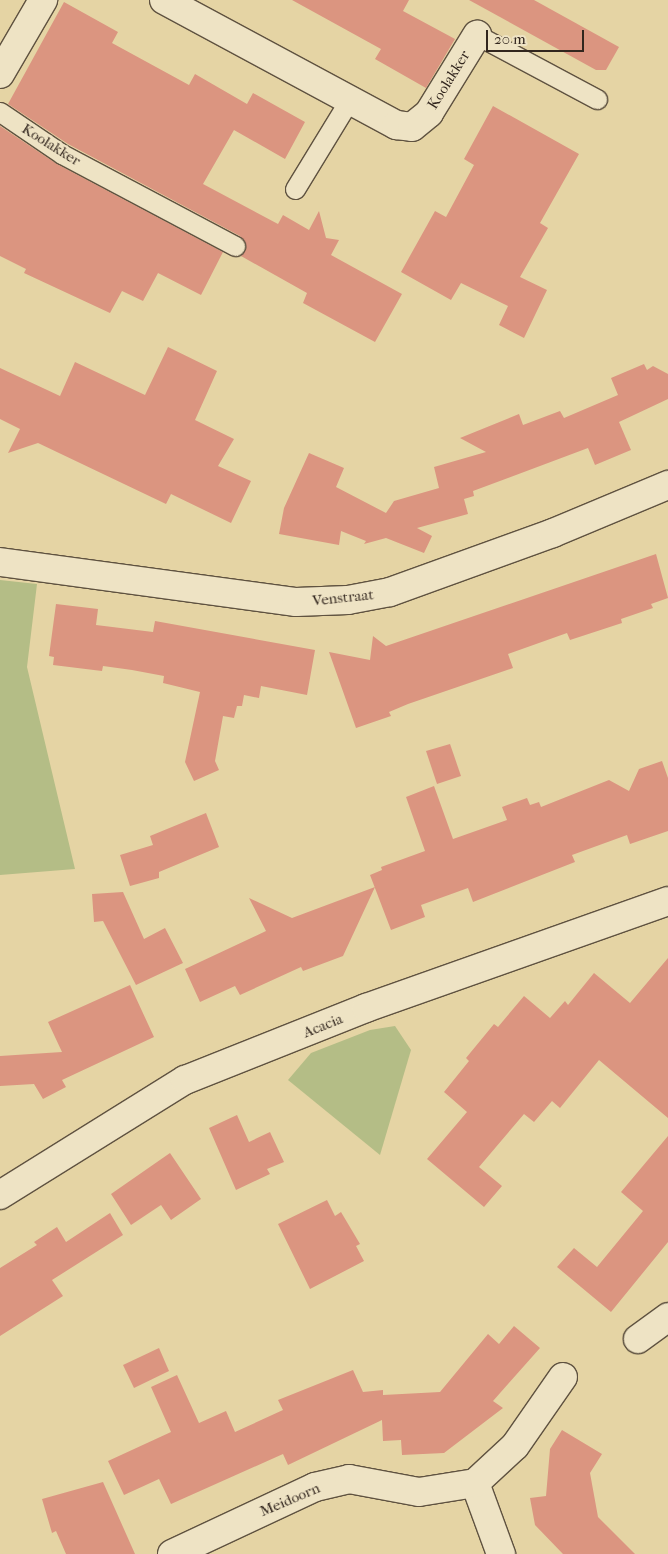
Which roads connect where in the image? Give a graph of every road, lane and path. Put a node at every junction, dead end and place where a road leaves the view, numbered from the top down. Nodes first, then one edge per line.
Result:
1 (44, 0) edge
2 (164, 0) edge
3 (477, 35) joint
4 (0, 74) edge
5 (350, 99) junction
6 (597, 99) dead end
7 (0, 112) edge
8 (295, 188) dead end
9 (235, 246) dead end
10 (668, 485) edge
11 (0, 562) edge
12 (668, 901) edge
13 (0, 1195) edge
14 (668, 1317) edge
15 (638, 1339) dead end
16 (563, 1377) dead end
17 (475, 1483) junction
18 (172, 1554) edge
19 (501, 1554) edge

1 - 4 street
2 - 5 street, Koolakker
3 - 5 street, Koolakker
3 - 6 lane, Koolakker
5 - 8 lane
7 - 9 lane, Koolakker
10 - 11 street, Venstraat
12 - 13 street, Acacia
14 - 15 street
16 - 17 street
17 - 18 street, Meidoorn
17 - 19 street

